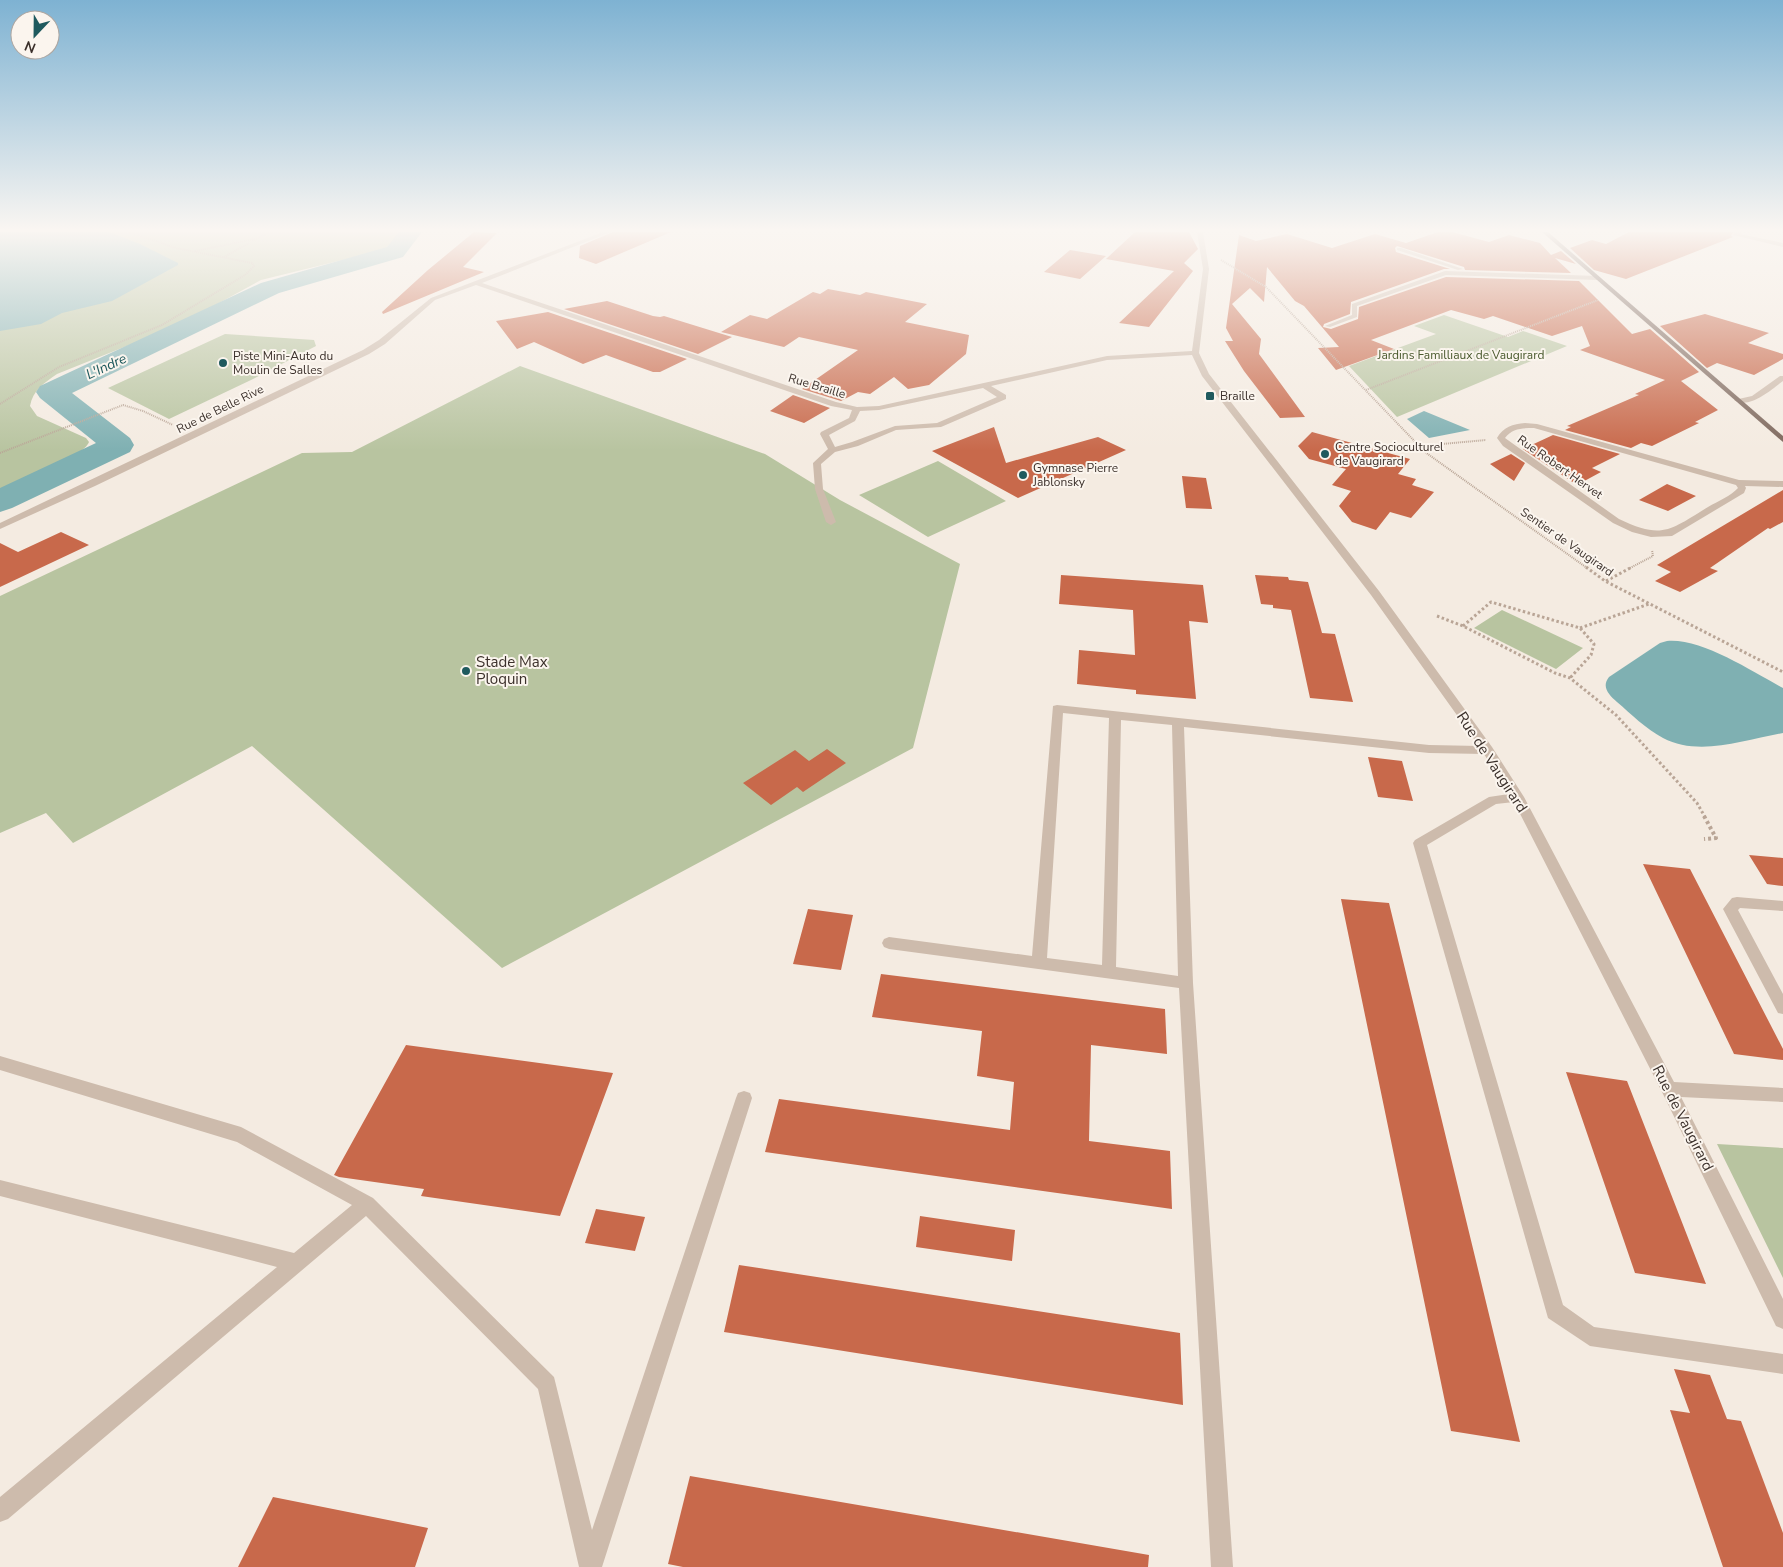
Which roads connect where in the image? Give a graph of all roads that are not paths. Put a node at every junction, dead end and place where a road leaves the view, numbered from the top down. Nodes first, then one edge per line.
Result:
1 (426, 305) edge
2 (542, 305) edge
3 (1201, 305) edge
4 (1354, 305) edge
5 (1629, 305) edge
6 (1328, 326) dead end
7 (1195, 353) junction
8 (1783, 378) edge
9 (984, 385) junction
10 (1738, 400) junction
11 (857, 409) junction
12 (1783, 440) edge
13 (832, 450) junction
14 (1739, 483) junction
15 (1783, 484) edge
16 (832, 522) dead end
17 (0, 526) edge
18 (1115, 716) junction
19 (1178, 722) junction
20 (1488, 750) junction
21 (1518, 797) junction
22 (1783, 906) edge
23 (889, 943) dead end
24 (1039, 963) junction
25 (1109, 972) junction
26 (1186, 982) junction
27 (1783, 1008) edge
28 (0, 1064) edge
29 (1669, 1089) junction
30 (1783, 1095) edge
31 (744, 1098) dead end
32 (0, 1188) edge
33 (367, 1204) junction
34 (296, 1264) junction
35 (1783, 1319) edge
36 (1783, 1364) edge
37 (0, 1511) edge
38 (591, 1567) edge
39 (1222, 1567) edge

1 - 17 street, Rue de Belle Rive
2 - 11 street, Rue Braille
3 - 7 street
4 - 6 street
5 - 10 main road
7 - 9 street, Rue Braille
7 - 20 street, Rue de Vaugirard
8 - 10 street
9 - 11 street, Rue Braille
9 - 13 street
10 - 12 main road
11 - 13 street
13 - 16 street
14 - 14 street, Rue Robert Hervet
14 - 15 street, Rue Robert Hervet
18 - 19 street
18 - 24 street
18 - 25 street
19 - 20 street
19 - 26 street
20 - 21 street, Rue de Vaugirard
21 - 29 street, Rue de Vaugirard
21 - 36 street
22 - 27 street
23 - 24 street
24 - 25 street
25 - 26 street
26 - 39 street
28 - 33 street
29 - 30 street
29 - 35 street, Rue de Vaugirard
31 - 38 street
32 - 34 street
33 - 34 street
33 - 38 street
34 - 37 street

